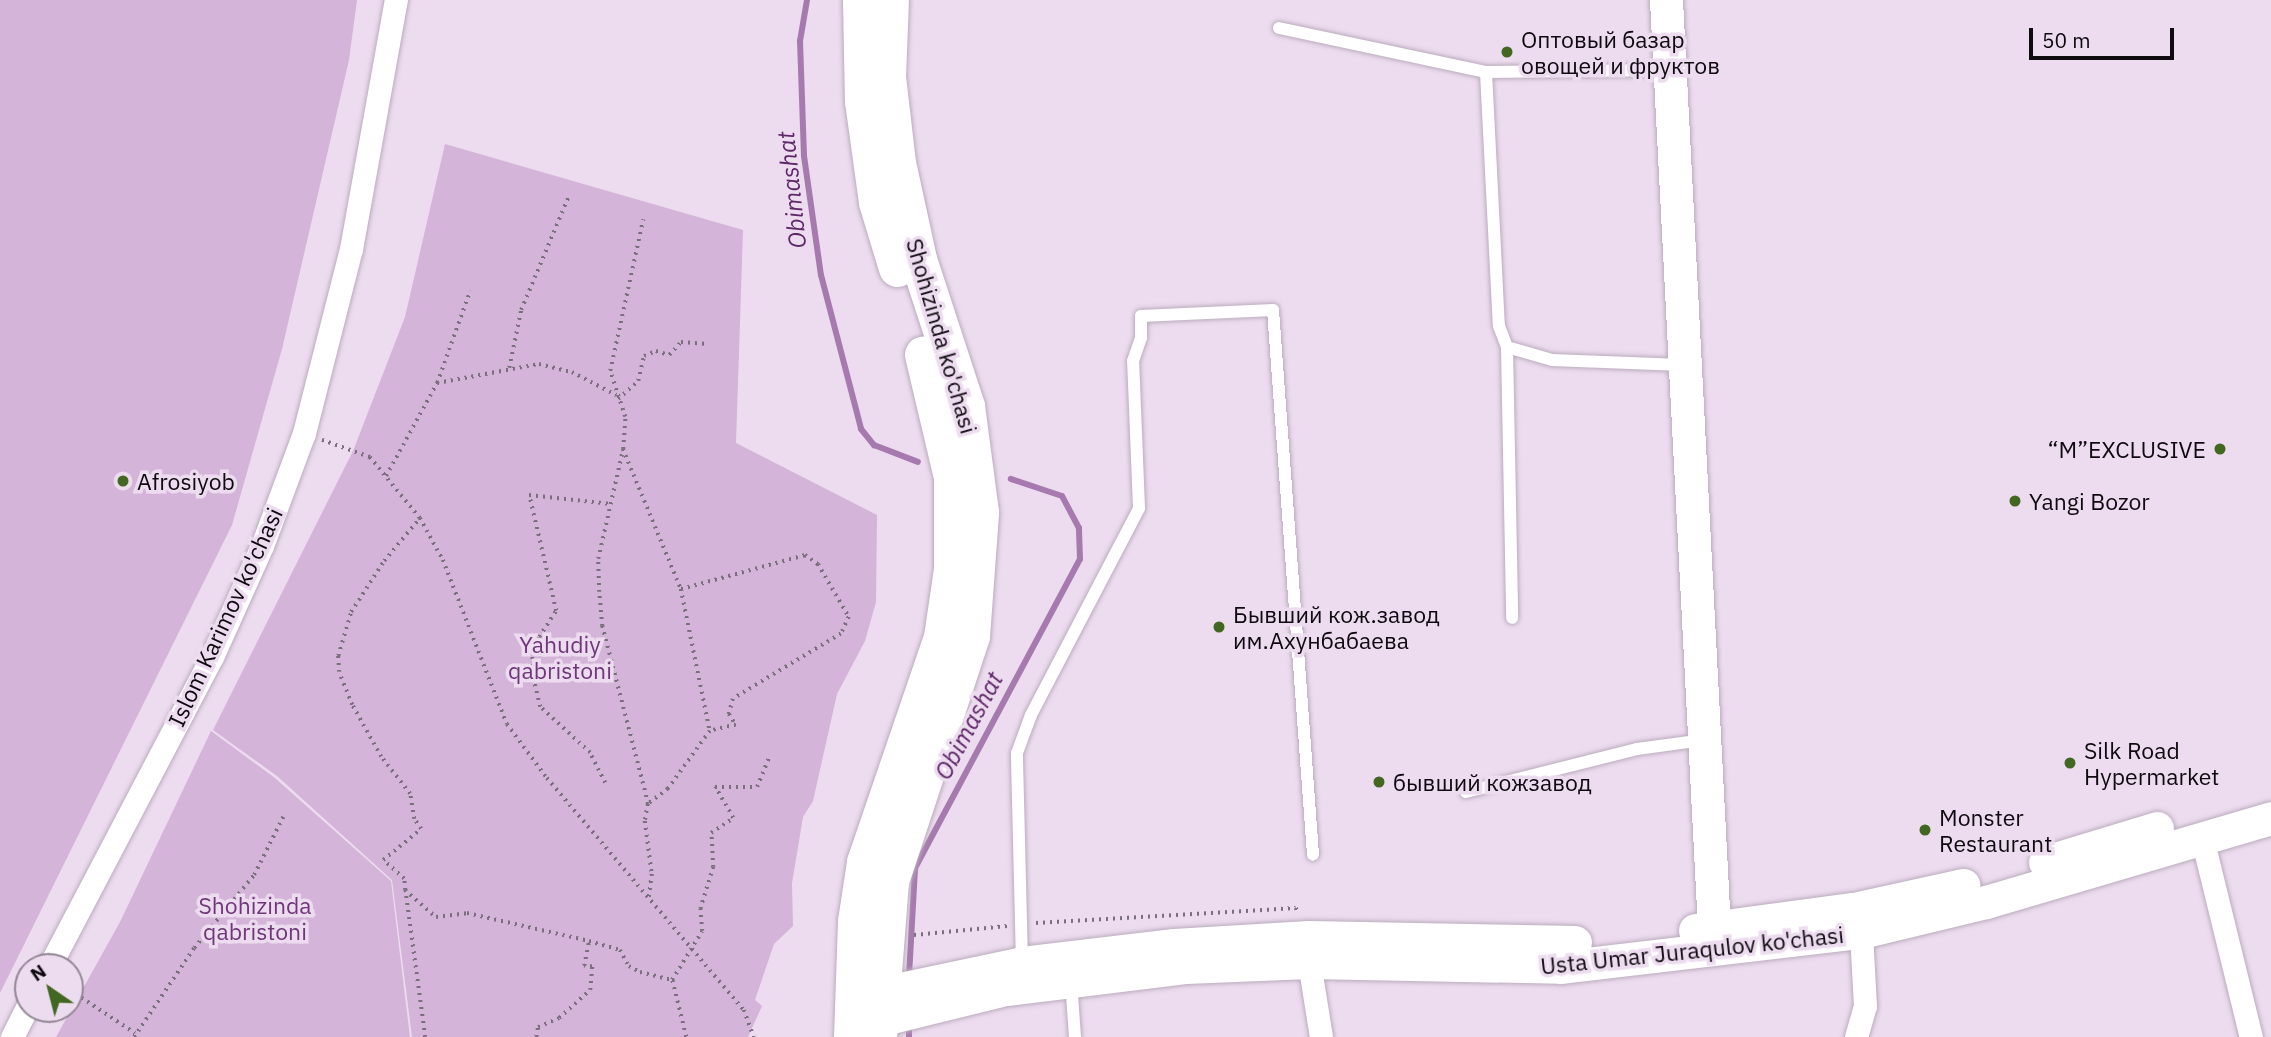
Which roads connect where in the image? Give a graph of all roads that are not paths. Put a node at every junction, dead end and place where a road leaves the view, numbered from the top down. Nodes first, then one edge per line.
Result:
1 (396, 0) edge
2 (861, 0) edge
3 (891, 0) edge
4 (1666, 0) edge
5 (1279, 28) dead end
6 (1668, 70) junction
7 (1486, 72) junction
8 (1507, 347) junction
9 (1682, 365) junction
10 (1512, 618) dead end
11 (1704, 740) junction
12 (1466, 792) dead end
13 (2271, 796) edge
14 (2271, 818) edge
15 (2202, 838) junction
16 (1313, 855) dead end
17 (1861, 932) junction
18 (1715, 939) junction
19 (1309, 949) junction
20 (55, 953) edge
21 (1021, 963) junction
22 (1071, 981) junction
23 (866, 1020) edge
24 (1075, 1037) edge
25 (1321, 1037) edge
26 (1856, 1037) edge
27 (2252, 1037) edge

1 - 20 street, Islom Karimov ko'chasi
2 - 23 main road, Shohizinda ko'chasi
3 - 23 main road, Shohizinda ko'chasi
4 - 6 main road
5 - 7 lane
6 - 7 lane
6 - 9 main road
7 - 8 lane
8 - 9 lane
8 - 10 lane
9 - 11 main road
11 - 12 lane
11 - 18 main road
13 - 18 main road, Usta Umar Juraqulov ko'chasi
14 - 15 main road, Usta Umar Juraqulov ko'chasi
15 - 17 main road, Usta Umar Juraqulov ko'chasi
15 - 27 street
16 - 21 lane
17 - 18 main road, Usta Umar Juraqulov ko'chasi
17 - 26 street
18 - 19 main road, Usta Umar Juraqulov ko'chasi
19 - 21 main road, Usta Umar Juraqulov ko'chasi
19 - 22 main road, Usta Umar Juraqulov ko'chasi
19 - 25 street
21 - 23 main road, Usta Umar Juraqulov ko'chasi
22 - 23 main road, Usta Umar Juraqulov ko'chasi
22 - 24 lane

